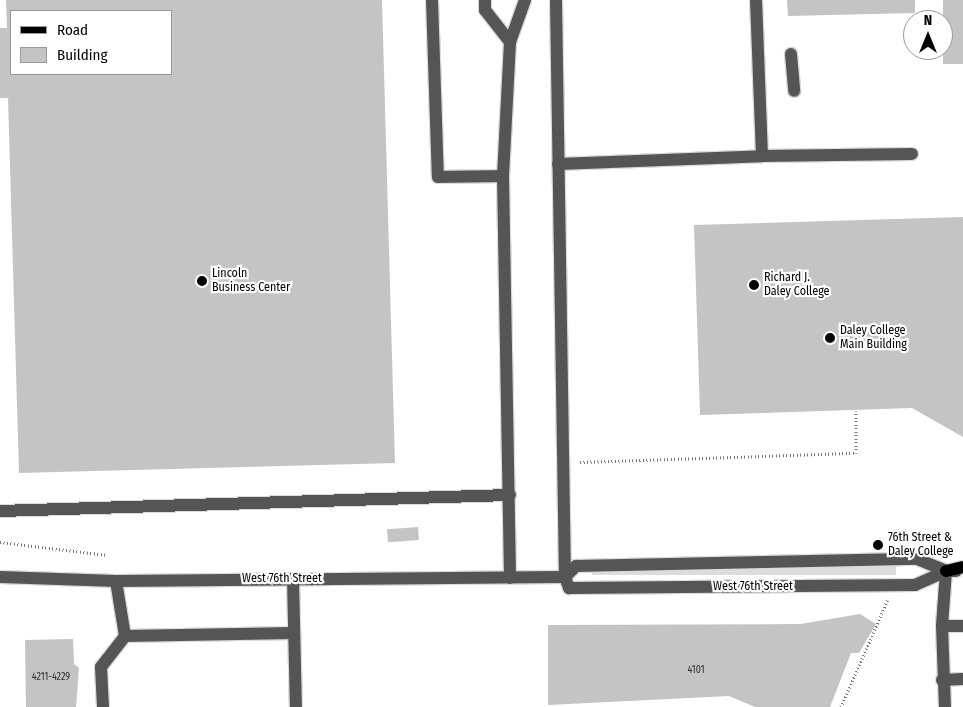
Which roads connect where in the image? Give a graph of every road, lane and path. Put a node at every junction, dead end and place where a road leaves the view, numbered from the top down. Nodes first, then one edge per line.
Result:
1 (432, 0) edge
2 (485, 0) edge
3 (525, 0) edge
4 (556, 0) edge
5 (756, 0) edge
6 (510, 42) junction
7 (791, 54) dead end
8 (794, 91) dead end
9 (912, 154) dead end
10 (762, 156) junction
11 (558, 164) junction
12 (503, 176) junction
13 (856, 411) dead end
14 (580, 462) dead end
15 (510, 495) junction
16 (0, 511) edge
17 (0, 542) edge
18 (107, 555) dead end
19 (963, 567) edge
20 (946, 571) junction
21 (963, 571) edge
22 (0, 577) edge
23 (565, 577) junction
24 (510, 578) junction
25 (293, 579) junction
26 (116, 581) junction
27 (888, 600) dead end
28 (942, 626) junction
29 (963, 626) edge
30 (294, 633) junction
31 (125, 636) junction
32 (963, 679) edge
33 (942, 680) junction
34 (103, 707) edge
35 (296, 707) edge
36 (841, 707) edge
37 (945, 707) edge

1 - 12 street
2 - 6 street
3 - 6 street
4 - 11 street
5 - 10 street
6 - 12 street
7 - 8 street
9 - 10 street
10 - 11 street
11 - 23 street
12 - 15 street
13 - 14 path
15 - 16 street
15 - 24 street
17 - 18 path
19 - 20 main road
20 - 21 street, West 76th Street
20 - 23 street, West 76th Street
20 - 23 street, West 76th Street
20 - 28 street
22 - 26 street, West 76th Street
23 - 24 street, West 76th Street
24 - 25 street, West 76th Street
25 - 26 street, West 76th Street
25 - 30 street
26 - 31 street
27 - 36 path
28 - 29 street
28 - 33 street
30 - 31 street
30 - 35 street
31 - 34 street
32 - 33 street
33 - 37 street

